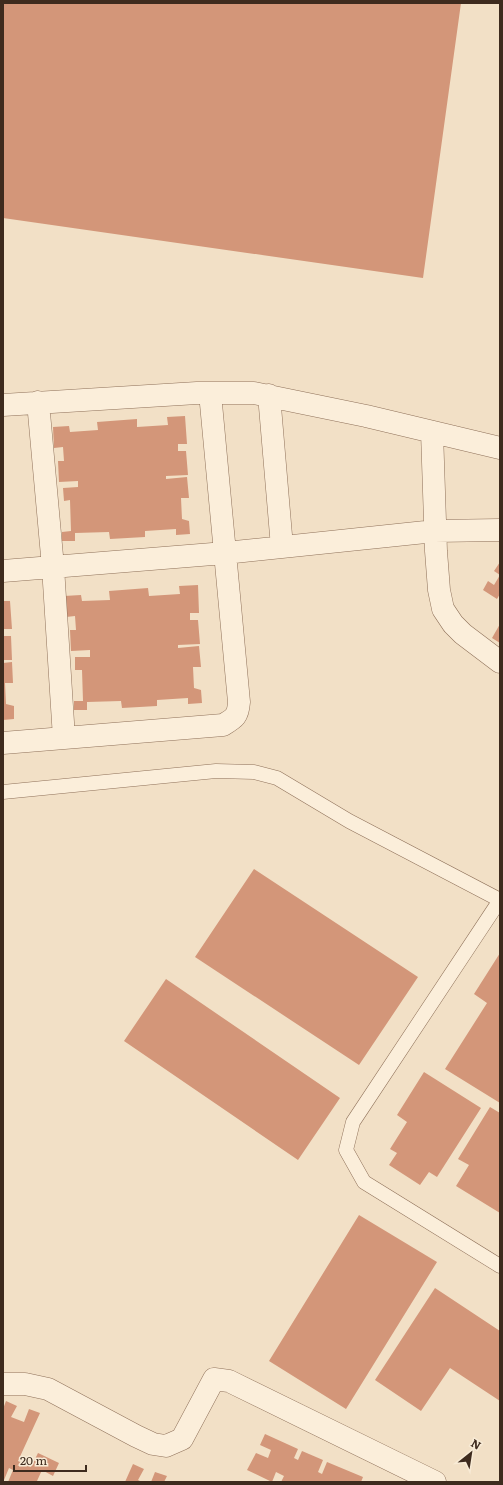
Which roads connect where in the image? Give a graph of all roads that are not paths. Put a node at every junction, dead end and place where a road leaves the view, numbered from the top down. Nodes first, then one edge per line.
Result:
1 (210, 393) junction
2 (269, 395) junction
3 (38, 402) junction
4 (3, 405) edge
5 (432, 432) junction
6 (500, 448) edge
7 (500, 530) edge
8 (435, 531) junction
9 (282, 547) junction
10 (225, 553) junction
11 (53, 568) junction
12 (3, 572) edge
13 (500, 662) edge
14 (64, 738) junction
15 (3, 743) edge
16 (3, 792) edge
17 (500, 900) edge
18 (500, 1266) edge
19 (3, 1384) edge
20 (435, 1482) edge

1 - 2 street
1 - 3 street
1 - 10 street
2 - 5 street
2 - 9 street
3 - 4 street
3 - 11 street
5 - 6 street
5 - 8 street
7 - 8 street
8 - 9 street
8 - 13 street
9 - 10 street
10 - 11 street
10 - 14 street
11 - 12 street
11 - 14 street
14 - 15 street
16 - 17 lane
17 - 18 lane
19 - 20 street

